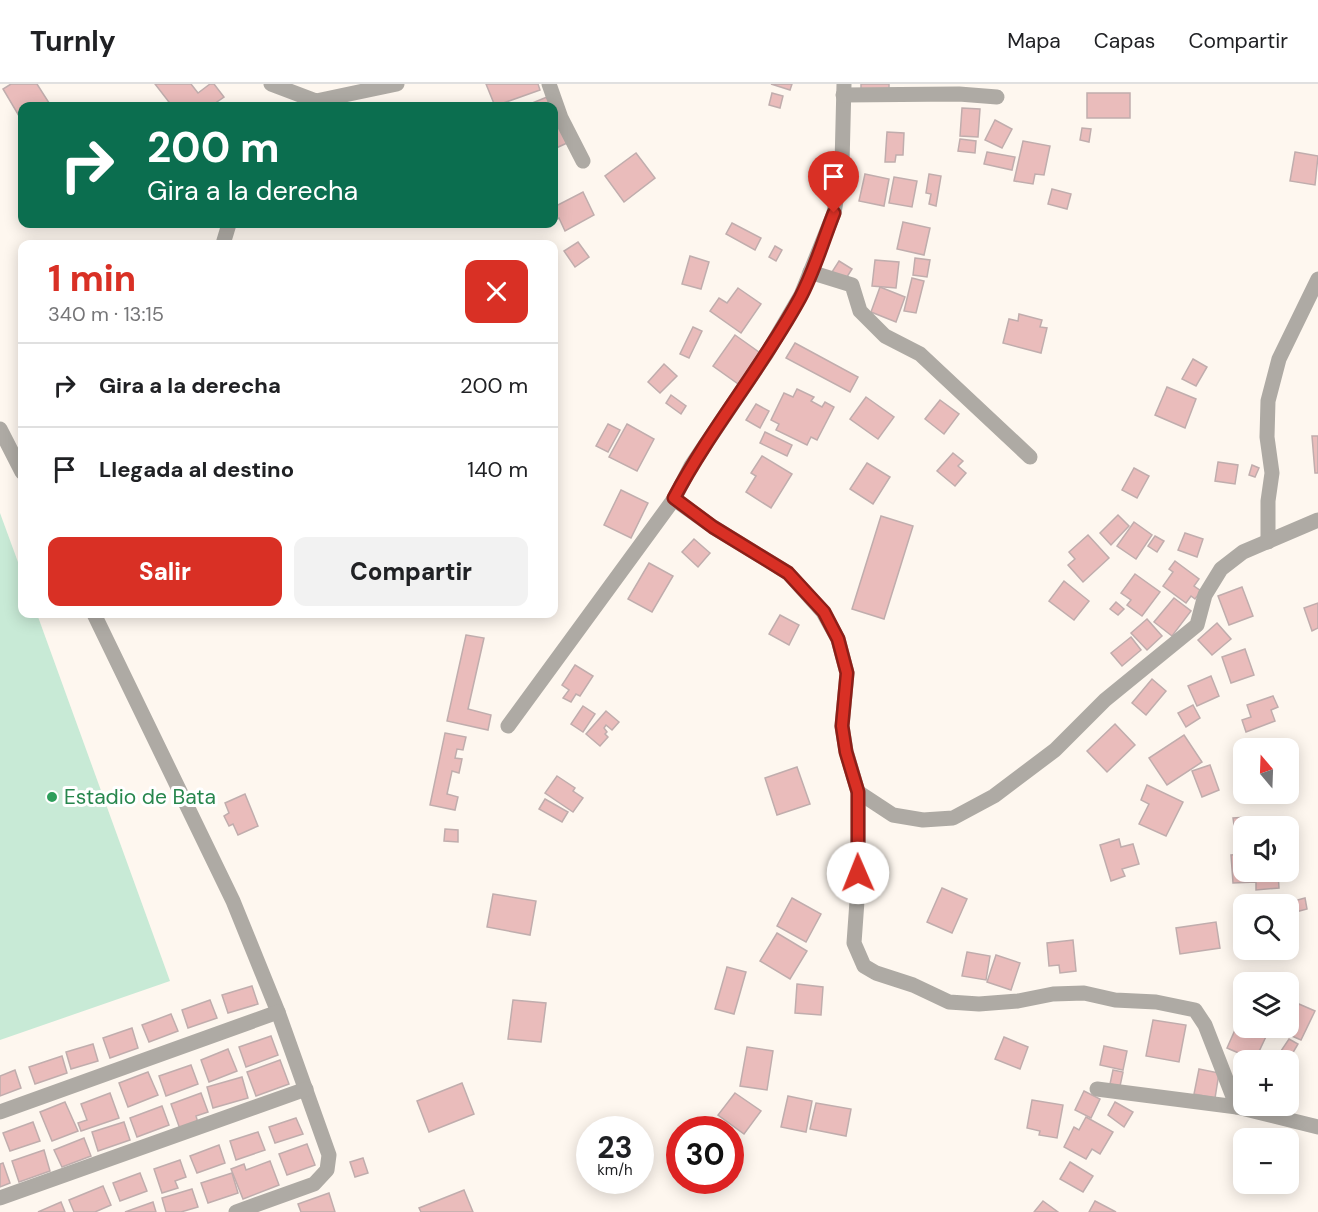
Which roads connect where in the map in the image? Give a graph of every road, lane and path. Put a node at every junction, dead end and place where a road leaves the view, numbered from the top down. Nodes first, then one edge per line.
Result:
1 (271, 84) edge
2 (398, 84) edge
3 (549, 84) edge
4 (844, 89) edge
5 (997, 98) dead end
6 (310, 102) edge
7 (322, 102) edge
8 (555, 102) edge
9 (558, 110) edge
10 (584, 161) dead end
11 (810, 272) junction
12 (1318, 279) edge
13 (0, 429) edge
14 (1030, 457) dead end
15 (18, 464) edge
16 (674, 498) junction
17 (1318, 520) edge
18 (1269, 542) junction
19 (96, 618) edge
20 (508, 726) dead end
21 (858, 792) junction
22 (278, 1012) junction
23 (306, 1089) junction
24 (1097, 1089) dead end
25 (1233, 1097) edge
26 (1233, 1106) edge
27 (0, 1112) edge
28 (1273, 1116) edge
29 (1318, 1127) edge
30 (0, 1198) edge
31 (236, 1212) edge

1 - 6 street
2 - 7 street
3 - 8 street
4 - 5 street
4 - 11 street
9 - 10 street
11 - 14 street
11 - 16 street
12 - 18 street
13 - 15 street
16 - 20 street
16 - 21 street
17 - 18 street
18 - 21 street
19 - 22 street
21 - 25 street
22 - 23 street
22 - 27 street
23 - 30 street
23 - 31 street
24 - 26 street
28 - 29 street

